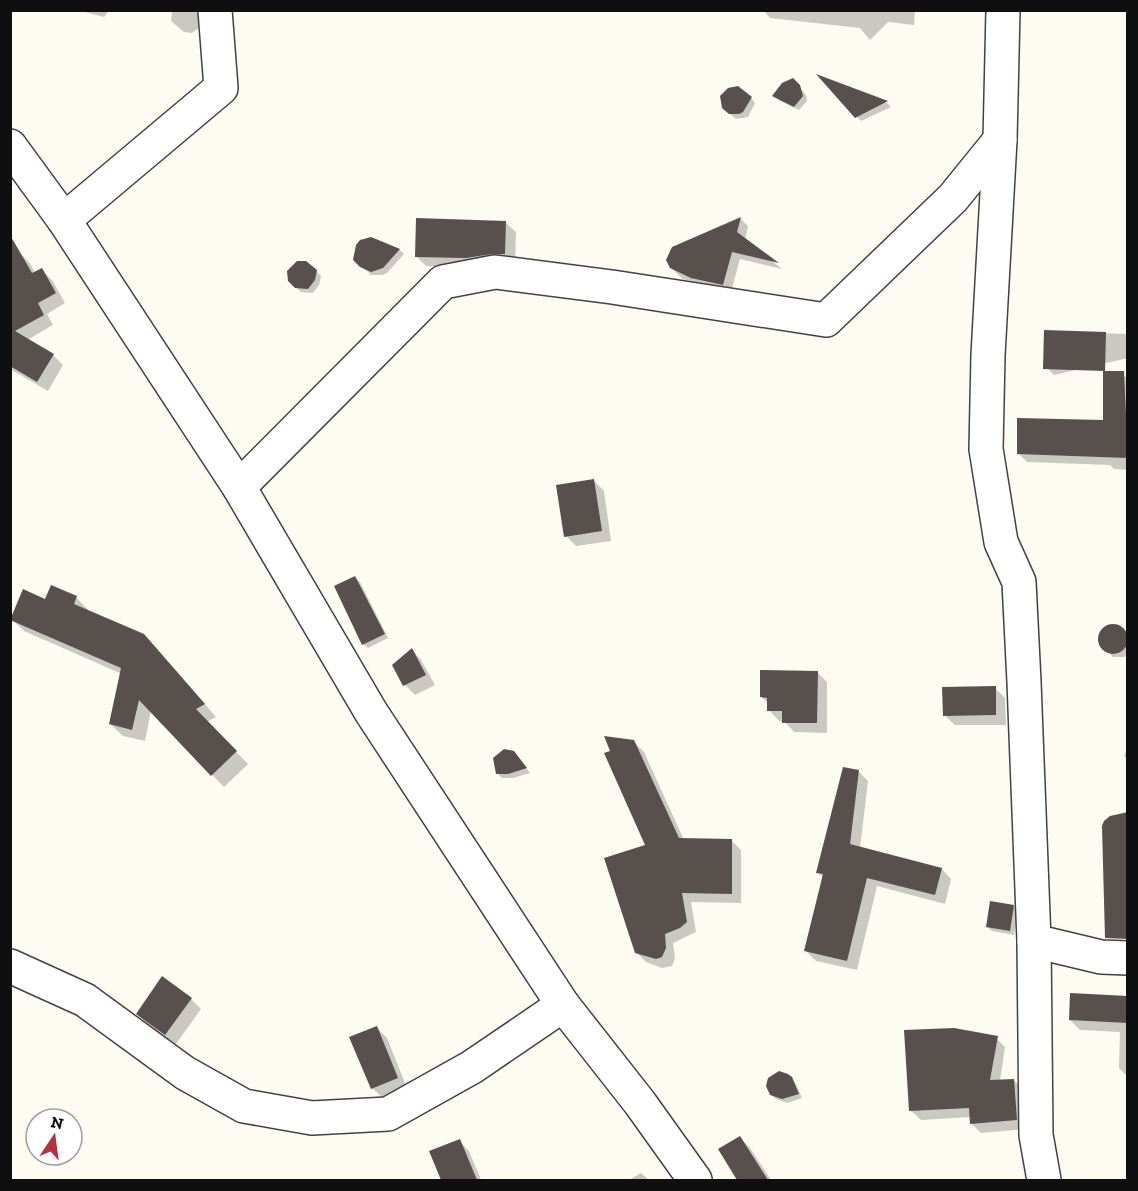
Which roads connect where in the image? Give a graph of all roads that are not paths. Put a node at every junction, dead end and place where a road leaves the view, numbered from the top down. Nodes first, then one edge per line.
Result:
1 (215, 10) edge
2 (1002, 10) edge
3 (1000, 140) junction
4 (10, 146) edge
5 (64, 220) junction
6 (239, 487) junction
7 (1034, 941) junction
8 (1128, 958) edge
9 (10, 966) edge
10 (563, 1005) junction
11 (695, 1180) edge
12 (1044, 1180) edge

1 - 5 street
2 - 3 street
3 - 6 street
3 - 7 street
4 - 5 street
5 - 6 street
6 - 10 street
7 - 8 street
7 - 12 street
9 - 10 street
10 - 11 street

